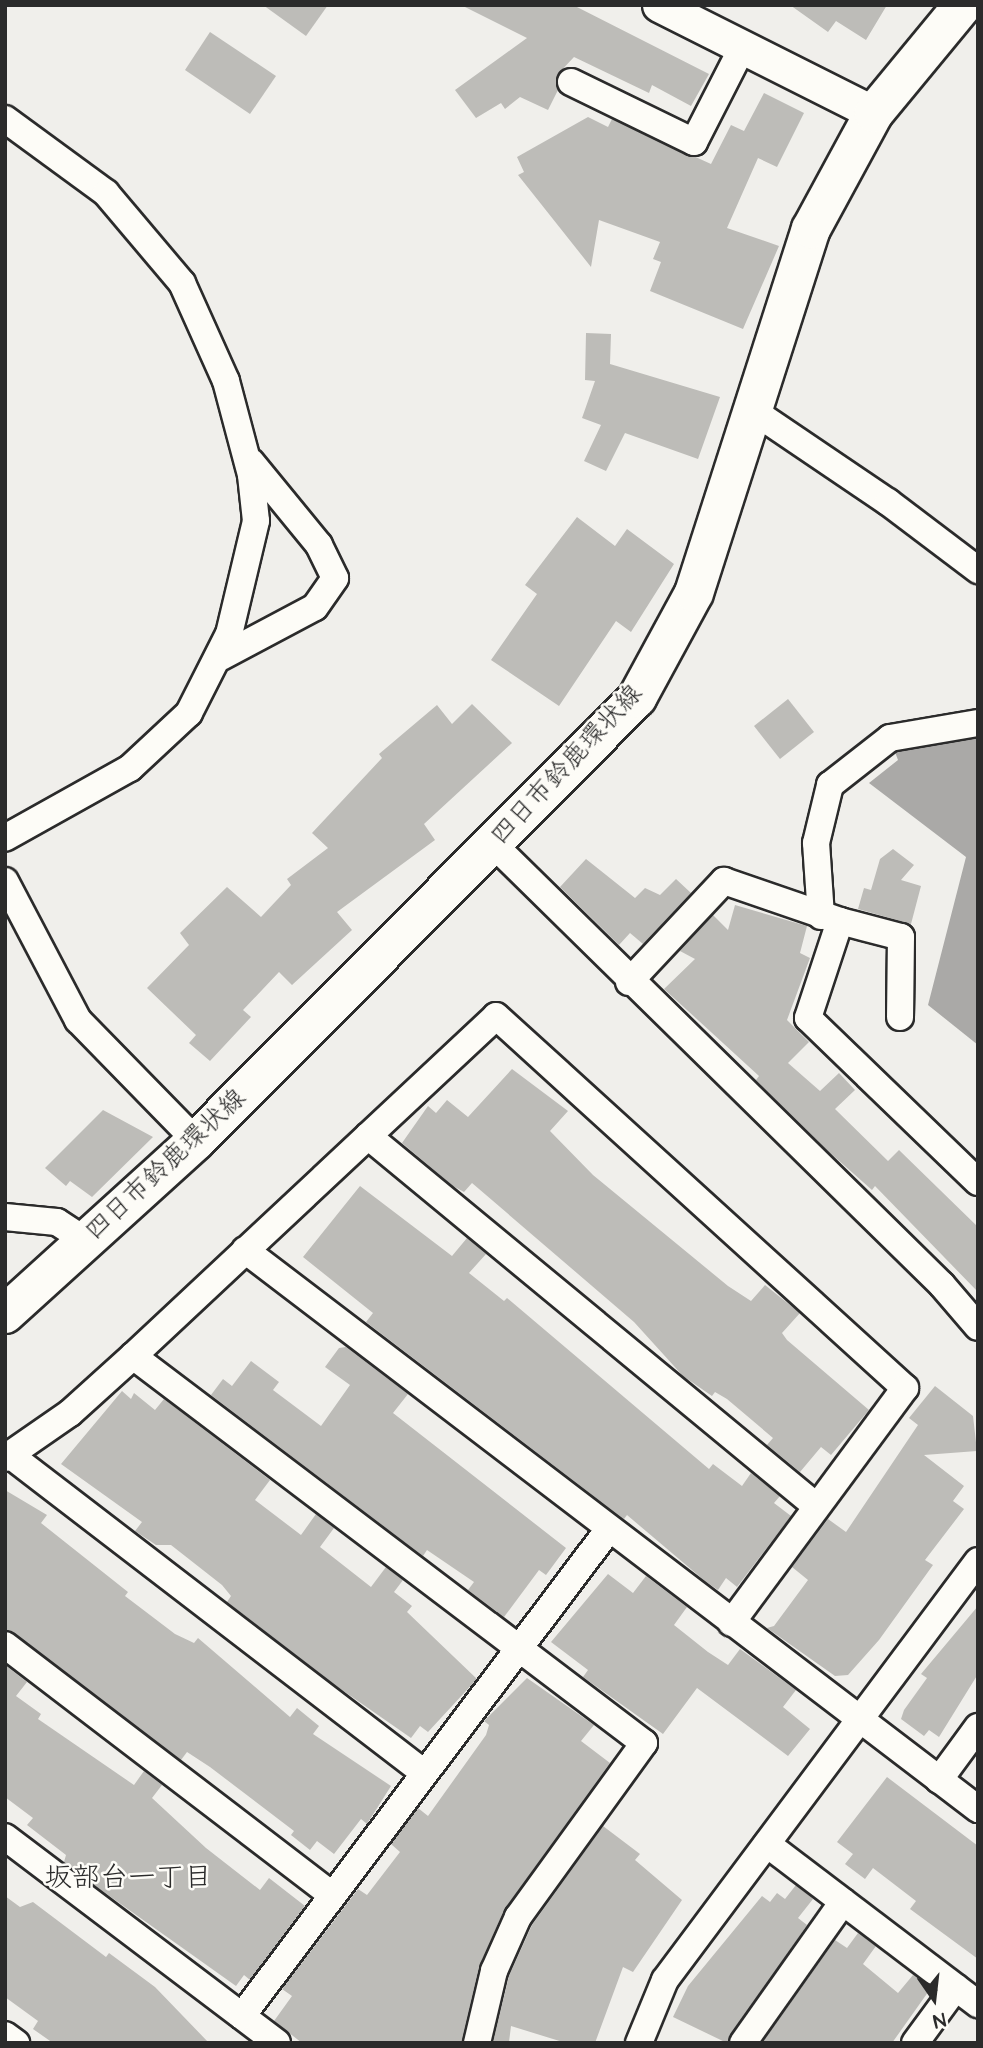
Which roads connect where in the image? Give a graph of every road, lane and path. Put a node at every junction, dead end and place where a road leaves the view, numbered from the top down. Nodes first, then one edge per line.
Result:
1 (659, 5) edge
2 (963, 5) edge
3 (742, 48) junction
4 (571, 82) dead end
5 (874, 113) junction
6 (5, 119) edge
7 (752, 410) junction
8 (245, 452) junction
9 (978, 570) edge
10 (221, 657) junction
11 (978, 723) edge
12 (5, 838) edge
13 (493, 844) junction
14 (5, 881) edge
15 (831, 918) junction
16 (629, 982) junction
17 (900, 1017) dead end
18 (368, 1136) junction
19 (195, 1141) junction
20 (978, 1182) edge
21 (5, 1217) edge
22 (86, 1241) junction
23 (246, 1250) junction
24 (5, 1314) edge
25 (978, 1327) edge
26 (133, 1356) junction
27 (8, 1457) edge
28 (816, 1506) junction
29 (609, 1529) junction
30 (978, 1560) edge
31 (731, 1623) junction
32 (5, 1645) edge
33 (520, 1648) junction
34 (860, 1720) junction
35 (978, 1727) edge
36 (424, 1772) junction
37 (939, 1780) junction
38 (978, 1809) edge
39 (5, 1837) edge
40 (766, 1844) junction
41 (332, 1895) junction
42 (843, 1902) junction
43 (956, 1987) junction
44 (978, 2004) edge
45 (242, 2016) junction
46 (5, 2035) edge
47 (16, 2043) edge
48 (277, 2043) edge
49 (477, 2043) edge
50 (639, 2043) edge
51 (743, 2043) edge
52 (915, 2043) edge

1 - 3 street
2 - 5 main road, 四日市鈴鹿環状線
3 - 4 street
3 - 5 street
5 - 7 main road, 四日市鈴鹿環状線
6 - 8 street
7 - 9 street
7 - 13 main road, 四日市鈴鹿環状線
8 - 10 street
8 - 10 street
10 - 12 street
11 - 15 street
13 - 16 street
13 - 19 main road, 四日市鈴鹿環状線
14 - 19 street
15 - 16 street
15 - 17 street
15 - 20 street
16 - 25 street
18 - 23 street
18 - 28 street
18 - 28 street
19 - 22 main road, 四日市鈴鹿環状線
21 - 22 street
22 - 24 main road, 四日市鈴鹿環状線
23 - 26 street
23 - 29 street
26 - 27 street
26 - 33 street
27 - 36 street
28 - 31 street
29 - 31 street
29 - 33 street
30 - 34 street
31 - 34 street
32 - 41 street
33 - 36 street
33 - 49 street
34 - 37 street
34 - 40 street
35 - 37 street
36 - 41 street
37 - 38 street
39 - 45 street
40 - 42 street
40 - 50 street
41 - 45 street
42 - 43 street
42 - 51 street
43 - 44 street
43 - 52 street
45 - 48 street
46 - 47 street

